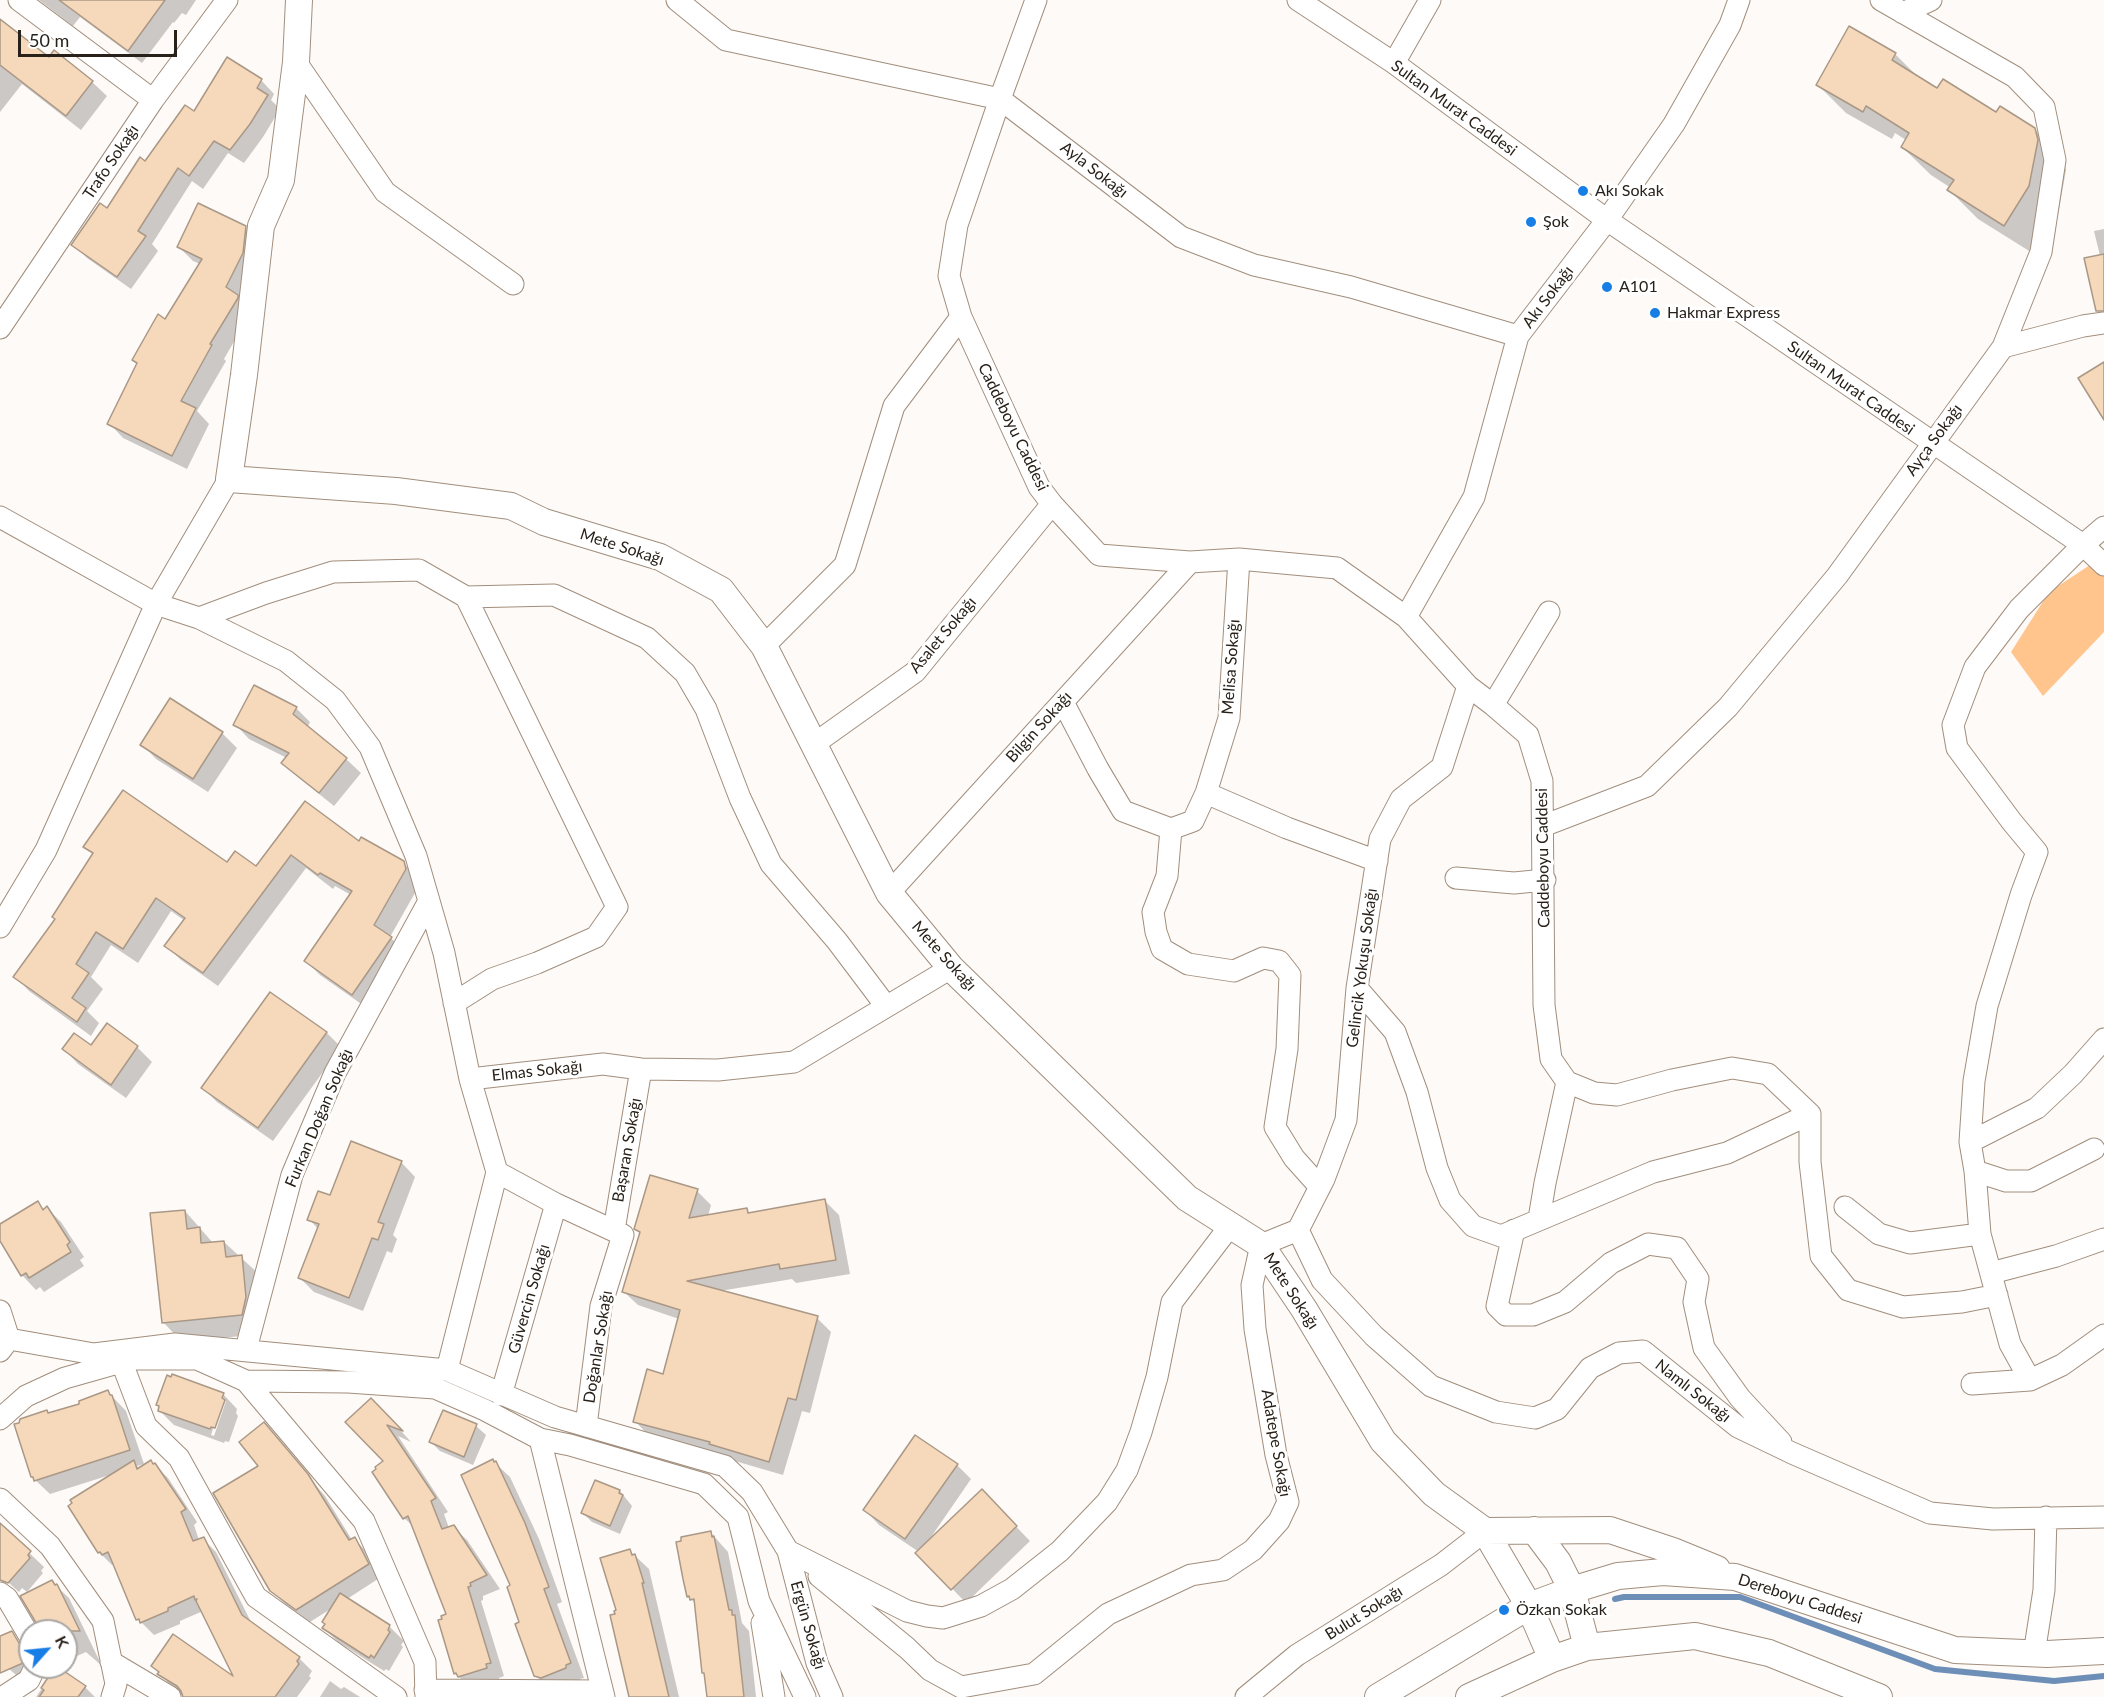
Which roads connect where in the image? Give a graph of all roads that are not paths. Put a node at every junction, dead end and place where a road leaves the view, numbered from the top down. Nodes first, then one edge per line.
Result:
1 (19, 0) edge
2 (227, 0) edge
3 (299, 0) edge
4 (676, 0) edge
5 (1036, 0) edge
6 (1298, 0) edge
7 (1430, 0) edge
8 (1739, 0) edge
9 (1881, 0) edge
10 (1931, 0) edge
11 (1903, 13) junction
12 (296, 62) junction
13 (1394, 63) junction
14 (1000, 99) junction
15 (153, 100) junction
16 (1607, 220) junction
17 (513, 284) dead end
18 (961, 317) junction
19 (2104, 323) edge
20 (0, 328) edge
21 (1518, 336) junction
22 (2003, 347) junction
23 (1931, 444) junction
24 (229, 478) junction
25 (1052, 504) junction
26 (0, 517) edge
27 (2104, 528) edge
28 (2083, 545) junction
29 (1239, 559) junction
30 (1190, 562) junction
31 (2104, 565) edge
32 (466, 597) junction
33 (156, 603) junction
34 (1549, 612) dead end
35 (1406, 617) junction
36 (199, 618) junction
37 (764, 646) junction
38 (1468, 686) junction
39 (1062, 702) junction
40 (1493, 705) junction
41 (814, 744) junction
42 (1206, 793) junction
43 (1543, 826) junction
44 (1171, 829) junction
45 (1377, 861) junction
46 (1455, 878) dead end
47 (1545, 880) junction
48 (889, 893) junction
49 (429, 901) junction
50 (0, 927) edge
51 (951, 968) junction
52 (1357, 988) junction
53 (454, 1004) junction
54 (886, 1006) junction
55 (2104, 1040) edge
56 (641, 1069) junction
57 (470, 1079) junction
58 (1567, 1082) junction
59 (1810, 1114) junction
60 (1970, 1142) junction
61 (2094, 1149) dead end
62 (1975, 1171) junction
63 (497, 1172) junction
64 (1320, 1187) junction
65 (556, 1204) junction
66 (1845, 1207) dead end
67 (1539, 1219) junction
68 (1230, 1226) junction
69 (1298, 1230) junction
70 (1514, 1230) junction
71 (618, 1233) junction
72 (1980, 1234) junction
73 (2104, 1239) edge
74 (1261, 1245) junction
75 (1991, 1274) junction
76 (1997, 1295) junction
77 (0, 1311) edge
78 (2104, 1335) edge
79 (5, 1345) edge
80 (246, 1349) junction
81 (123, 1363) junction
82 (447, 1371) junction
83 (2030, 1380) junction
84 (246, 1381) junction
85 (1972, 1384) dead end
86 (501, 1395) junction
87 (0, 1419) edge
88 (586, 1426) junction
89 (540, 1439) junction
90 (1792, 1453) junction
91 (0, 1499) edge
92 (2101, 1515) edge
93 (2046, 1517) junction
94 (1534, 1530) junction
95 (1485, 1531) junction
96 (788, 1551) junction
97 (1736, 1577) junction
98 (1572, 1590) junction
99 (0, 1593) edge
100 (759, 1601) junction
101 (1529, 1606) junction
102 (19, 1619) edge
103 (1587, 1647) junction
104 (2104, 1651) edge
105 (2034, 1654) junction
106 (1552, 1659) junction
107 (111, 1662) junction
108 (29, 1679) edge
109 (426, 1693) edge
110 (603, 1694) edge
111 (3, 1697) edge
112 (112, 1697) edge
113 (170, 1697) edge
114 (396, 1697) edge
115 (774, 1697) edge
116 (790, 1697) edge
117 (805, 1697) edge
118 (832, 1697) edge
119 (1246, 1697) edge
120 (1378, 1697) edge
121 (1469, 1697) edge
122 (1879, 1697) edge

1 - 15 street
2 - 15 street, Trafo Sokağı
3 - 12 main road
4 - 14 street, Ayla Sokağı
5 - 14 street, Caddeboyu Caddesi
6 - 13 street, Sultan Murat Caddesi
7 - 13 street
8 - 16 street, Akı Sokağı
9 - 11 street, Ayça Sokağı
10 - 11 street
11 - 22 street, Ayça Sokağı
12 - 17 street
12 - 24 main road
13 - 16 street, Sultan Murat Caddesi
14 - 18 street, Caddeboyu Caddesi
14 - 21 street, Ayla Sokağı
15 - 20 street, Trafo Sokağı
16 - 21 street, Akı Sokağı
16 - 23 street, Sultan Murat Caddesi
18 - 25 street, Caddeboyu Caddesi
18 - 37 street
19 - 22 street
21 - 35 street, Akı Sokağı
22 - 23 street, Ayça Sokağı
23 - 28 street, Sultan Murat Caddesi
23 - 43 street, Ayça Sokağı
24 - 33 street
24 - 37 main road, Mete Sokağı
25 - 30 street, Caddeboyu Caddesi
25 - 41 street, Asalet Sokağı
26 - 33 street
27 - 28 street
28 - 31 street, Sultan Murat Caddesi
28 - 60 street
29 - 30 street, Caddeboyu Caddesi
29 - 35 street, Caddeboyu Caddesi
29 - 42 street, Melisa Sokağı
30 - 39 street, Bilgin Sokağı
32 - 36 street
32 - 53 street
32 - 54 street
33 - 36 street
33 - 50 street
34 - 40 street
35 - 38 street, Caddeboyu Caddesi
36 - 49 street
37 - 41 main road, Mete Sokağı
38 - 40 street, Caddeboyu Caddesi
38 - 45 street, Gelincik Yokuşu Sokağı
39 - 44 street
39 - 48 street, Bilgin Sokağı
40 - 43 street, Caddeboyu Caddesi
41 - 48 main road, Mete Sokağı
42 - 44 street, Melisa Sokağı
42 - 45 street
43 - 47 street, Caddeboyu Caddesi
44 - 64 street
45 - 52 street, Gelincik Yokuşu Sokağı
46 - 47 street
47 - 58 street, Caddeboyu Caddesi
48 - 51 main road, Mete Sokağı
49 - 53 street
49 - 80 street, Furkan Doğan Sokağı
51 - 54 street, Elmas Sokağı
51 - 68 main road, Mete Sokağı
52 - 64 street, Gelincik Yokuşu Sokağı
52 - 70 street
53 - 57 street
54 - 56 street, Elmas Sokağı
55 - 60 street
56 - 57 street, Elmas Sokağı
56 - 71 street, Başaran Sokağı
57 - 63 street
58 - 59 street
58 - 67 street
59 - 67 street
59 - 76 street
60 - 62 street
61 - 62 street
62 - 72 street
63 - 65 street
63 - 82 street
64 - 69 street, Gelincik Yokuşu Sokağı
65 - 71 street
65 - 86 street, Güvercin Sokağı
66 - 72 street
67 - 70 street
68 - 74 main road, Mete Sokağı
68 - 96 street
69 - 74 street
69 - 90 street, Namlı Sokağı
70 - 90 street
71 - 88 street, Doğanlar Sokağı
72 - 75 street
73 - 75 street
74 - 95 main road, Mete Sokağı
74 - 96 street, Adatepe Sokağı
75 - 76 street
76 - 83 street
77 - 79 street
78 - 83 street
79 - 80 street
80 - 82 street
81 - 84 street
81 - 87 street
81 - 114 street
82 - 86 street
83 - 85 street
84 - 89 street
84 - 109 street
86 - 88 street
88 - 96 street
89 - 100 street
89 - 110 street
90 - 93 street, Namlı Sokağı
91 - 107 street
92 - 93 street, Namlı Sokağı
93 - 105 street
94 - 95 main road
94 - 97 main road
94 - 98 main road
95 - 101 main road, Mete Sokağı
95 - 119 street, Bulut Sokağı
96 - 118 street, Ergün Sokağı
97 - 98 main road, Dereboyu Caddesi
97 - 105 main road, Dereboyu Caddesi
98 - 101 main road, Dereboyu Caddesi
98 - 103 main road
99 - 102 street
100 - 115 street
100 - 116 street
100 - 117 street
101 - 106 main road, Mete Sokağı
101 - 120 main road, Dereboyu Caddesi
103 - 106 main road
103 - 122 main road
104 - 105 main road, Dereboyu Caddesi
106 - 121 main road
107 - 112 street
107 - 113 street
108 - 111 street
109 - 110 street

